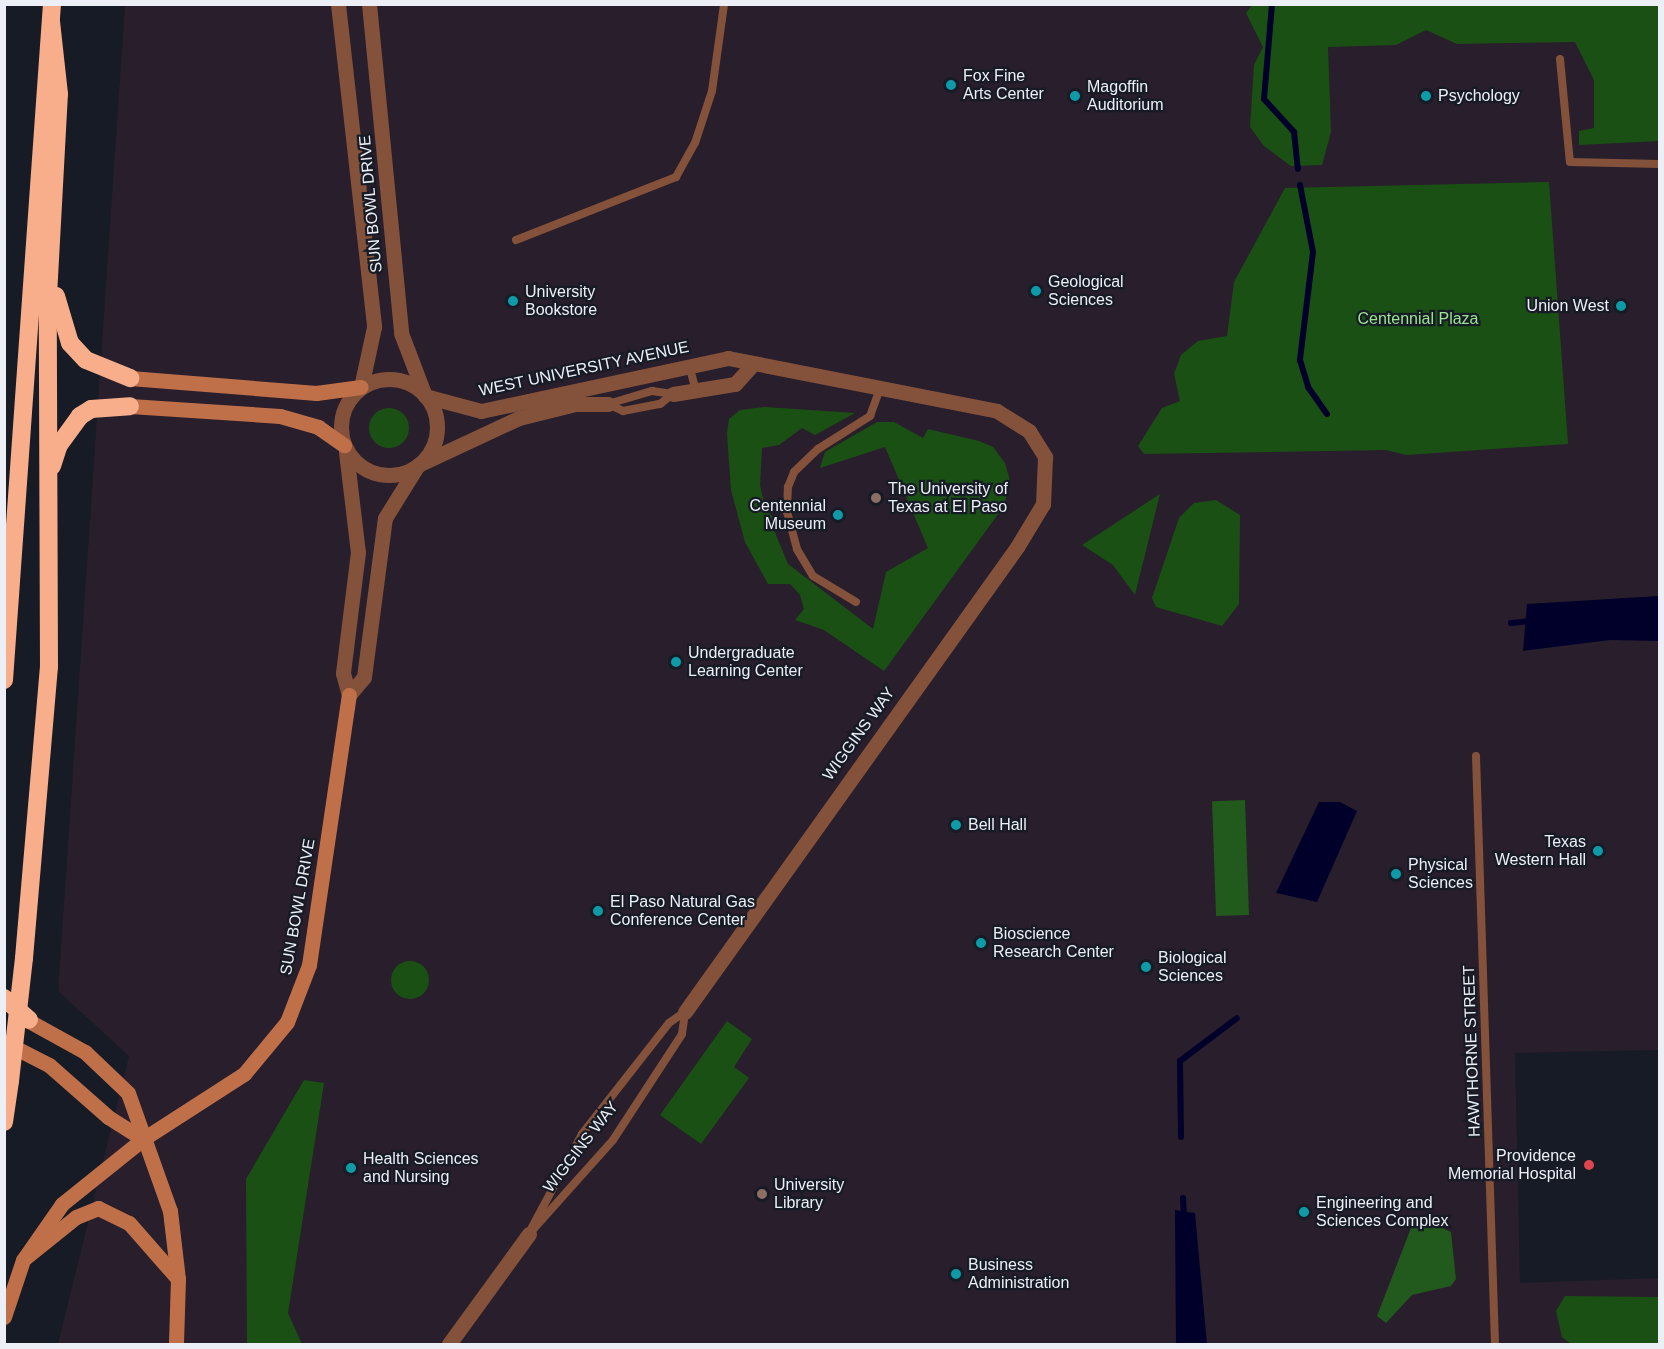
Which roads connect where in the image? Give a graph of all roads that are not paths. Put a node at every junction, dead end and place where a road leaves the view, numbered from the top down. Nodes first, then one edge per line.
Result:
1 (338, 4) edge
2 (369, 4) edge
3 (724, 4) edge
4 (52, 13) edge
5 (1560, 59) dead end
6 (1659, 164) edge
7 (516, 240) dead end
8 (53, 264) junction
9 (689, 365) junction
10 (751, 366) junction
11 (130, 378) joint
12 (880, 384) junction
13 (361, 387) junction
14 (696, 391) junction
15 (673, 394) junction
16 (425, 396) junction
17 (608, 404) junction
18 (130, 406) joint
19 (344, 445) junction
20 (418, 465) junction
21 (1048, 471) joint
22 (49, 477) junction
23 (855, 602) dead end
24 (4, 680) edge
25 (349, 695) junction
26 (1476, 756) dead end
27 (4, 998) edge
28 (4, 1010) edge
29 (685, 1012) junction
30 (29, 1020) junction
31 (4, 1042) edge
32 (4, 1122) edge
33 (143, 1138) junction
34 (529, 1234) junction
35 (23, 1260) junction
36 (178, 1279) junction
37 (4, 1317) edge
38 (176, 1344) edge
39 (449, 1344) edge
40 (1495, 1344) edge

1 - 13 street, SUN BOWL DRIVE
2 - 16 street, SUN BOWL DRIVE
3 - 7 lane
4 - 8 highway
4 - 24 highway
5 - 6 lane
8 - 11 highway
8 - 22 highway
9 - 10 street, WEST UNIVERSITY AVENUE
9 - 14 lane
9 - 16 street, WEST UNIVERSITY AVENUE
10 - 12 street, WEST UNIVERSITY AVENUE
10 - 14 street, WEST UNIVERSITY AVENUE
11 - 13 street
12 - 21 street, WEST UNIVERSITY AVENUE
12 - 23 lane
13 - 16 street
13 - 19 street
14 - 15 street, WEST UNIVERSITY AVENUE
15 - 17 lane, WEST UNIVERSITY AVENUE
15 - 17 lane, WEST UNIVERSITY AVENUE
16 - 20 street
17 - 20 street, WEST UNIVERSITY AVENUE
18 - 19 street
18 - 22 highway
19 - 20 street
19 - 25 street
20 - 25 street, SUN BOWL DRIVE
21 - 29 street, WIGGINS WAY
22 - 32 highway, bridge
25 - 33 street, SUN BOWL DRIVE
26 - 40 lane, HAWTHORNE STREET
27 - 30 highway
28 - 30 street
29 - 34 lane, WIGGINS WAY
29 - 34 lane, WIGGINS WAY
30 - 33 street
31 - 33 street
33 - 35 street, SUN BOWL DRIVE
33 - 36 street
34 - 39 street, WIGGINS WAY
35 - 36 street
35 - 37 street, SUN BOWL DRIVE
36 - 38 street

